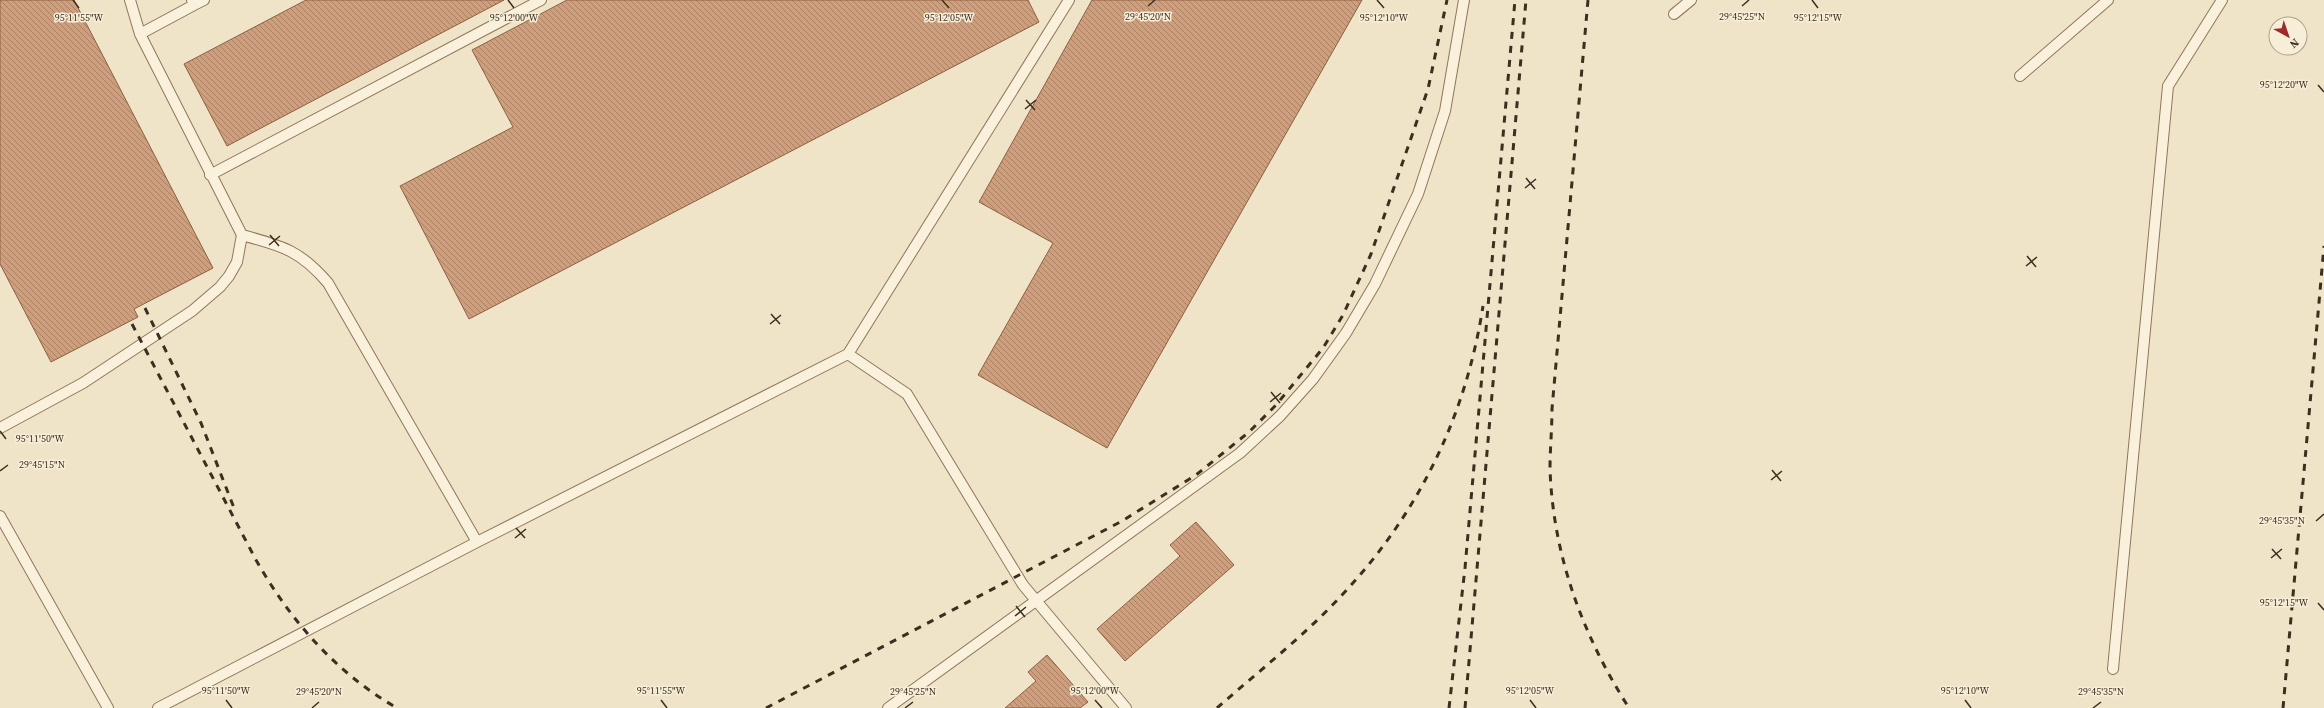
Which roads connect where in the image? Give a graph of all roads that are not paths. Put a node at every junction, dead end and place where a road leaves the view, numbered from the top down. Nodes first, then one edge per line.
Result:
1 (130, 0) edge
2 (204, 0) edge
3 (541, 0) edge
4 (1069, 0) edge
5 (1464, 0) edge
6 (1691, 0) edge
7 (2108, 0) edge
8 (2222, 0) edge
9 (193, 2) edge
10 (1674, 14) dead end
11 (140, 34) junction
12 (2020, 76) dead end
13 (210, 175) junction
14 (242, 236) junction
15 (848, 354) junction
16 (0, 428) edge
17 (0, 516) edge
18 (476, 542) junction
19 (1034, 600) junction
20 (2112, 669) dead end
21 (108, 708) edge
22 (158, 708) edge
23 (888, 708) edge
24 (1126, 708) edge

1 - 11 lane
2 - 9 lane
3 - 13 lane
4 - 15 lane
5 - 19 lane
6 - 10 lane
7 - 12 lane
8 - 20 lane
9 - 11 lane
11 - 13 lane
13 - 14 lane
14 - 16 lane
14 - 18 lane
15 - 18 lane
15 - 19 lane
17 - 21 lane
18 - 22 lane
19 - 23 lane
19 - 24 lane

